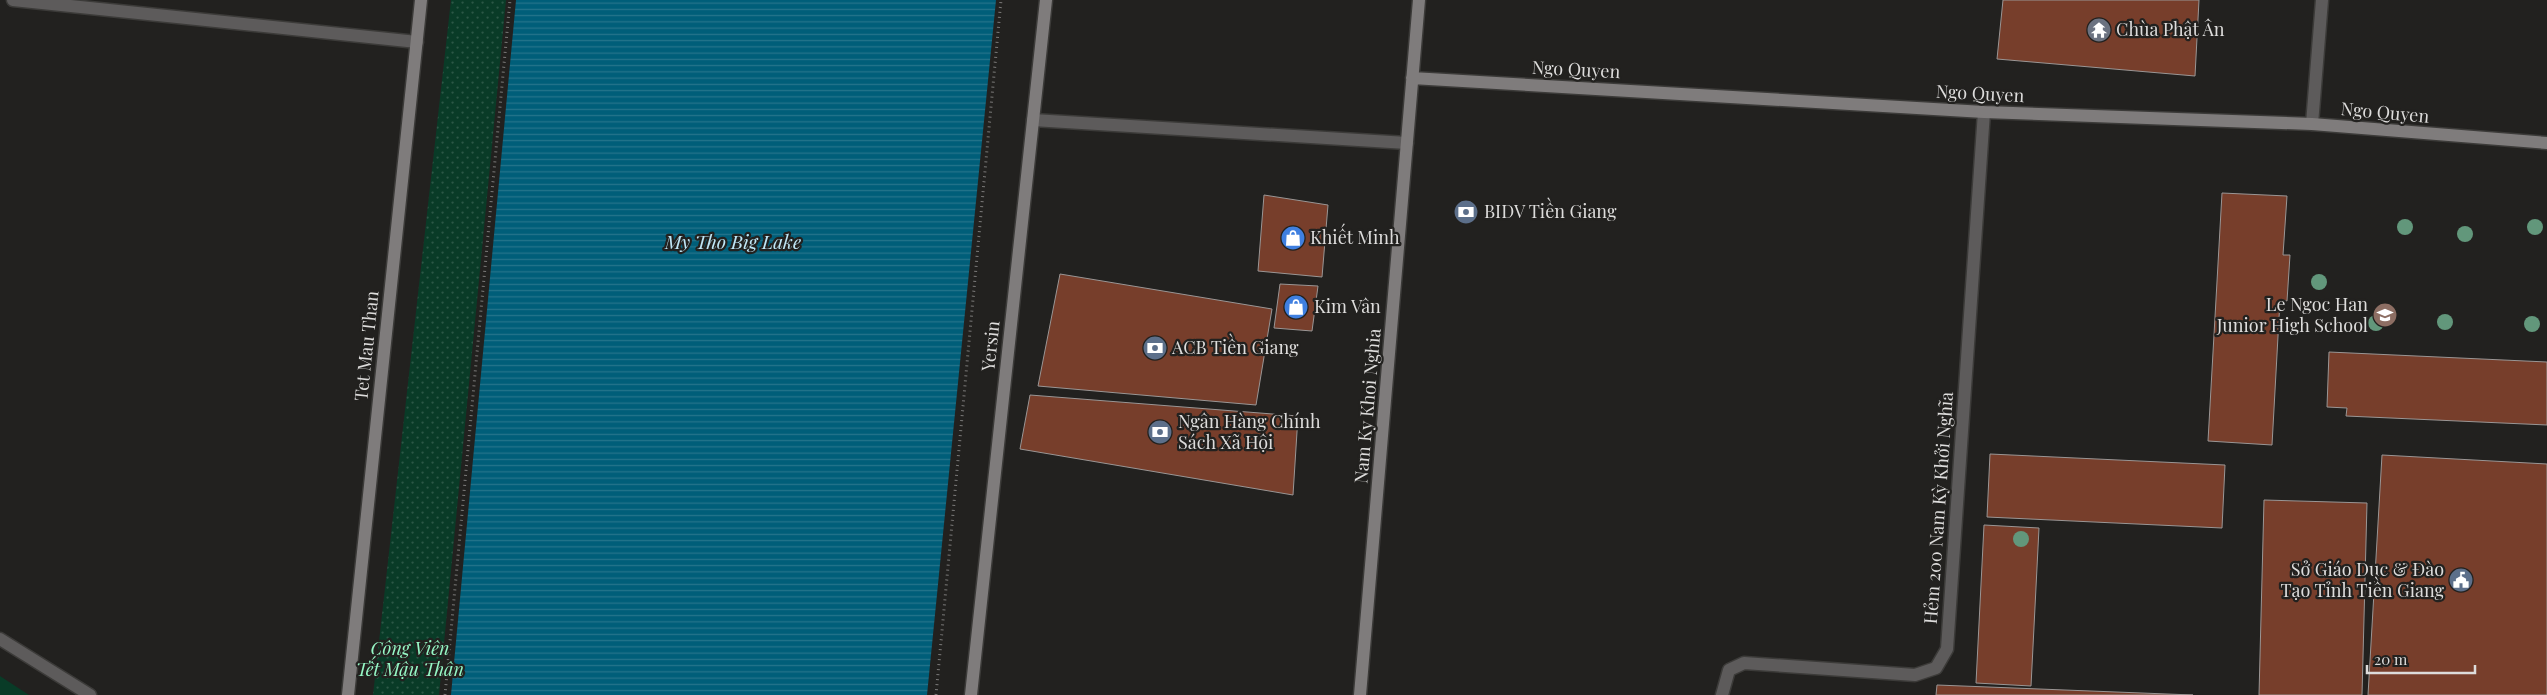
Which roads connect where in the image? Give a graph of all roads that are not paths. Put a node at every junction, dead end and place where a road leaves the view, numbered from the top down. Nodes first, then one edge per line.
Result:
1 (13, 0) edge
2 (421, 0) edge
3 (1046, 0) edge
4 (1419, 0) edge
5 (2322, 0) edge
6 (417, 42) junction
7 (1412, 78) junction
8 (1984, 112) junction
9 (1033, 120) junction
10 (2312, 124) junction
11 (1407, 143) junction
12 (2547, 143) edge
13 (0, 640) edge
14 (90, 695) edge
15 (348, 695) edge
16 (971, 695) edge
17 (1360, 695) edge
18 (1722, 695) edge

1 - 6 street
2 - 6 street, Tet Mau Than
3 - 9 street, Yersin
4 - 7 street, Nam Ky Khoi Nghia
5 - 10 street
6 - 15 street, Tet Mau Than
7 - 8 street, Ngo Quyen
7 - 11 street, Nam Ky Khoi Nghia
8 - 10 street, Ngo Quyen
8 - 18 street, Hẻm 200 Nam Kỳ Khởi Nghĩa
9 - 11 street
9 - 16 street, Yersin
10 - 12 street, Ngo Quyen
11 - 17 street, Nam Ky Khoi Nghia
13 - 14 street

